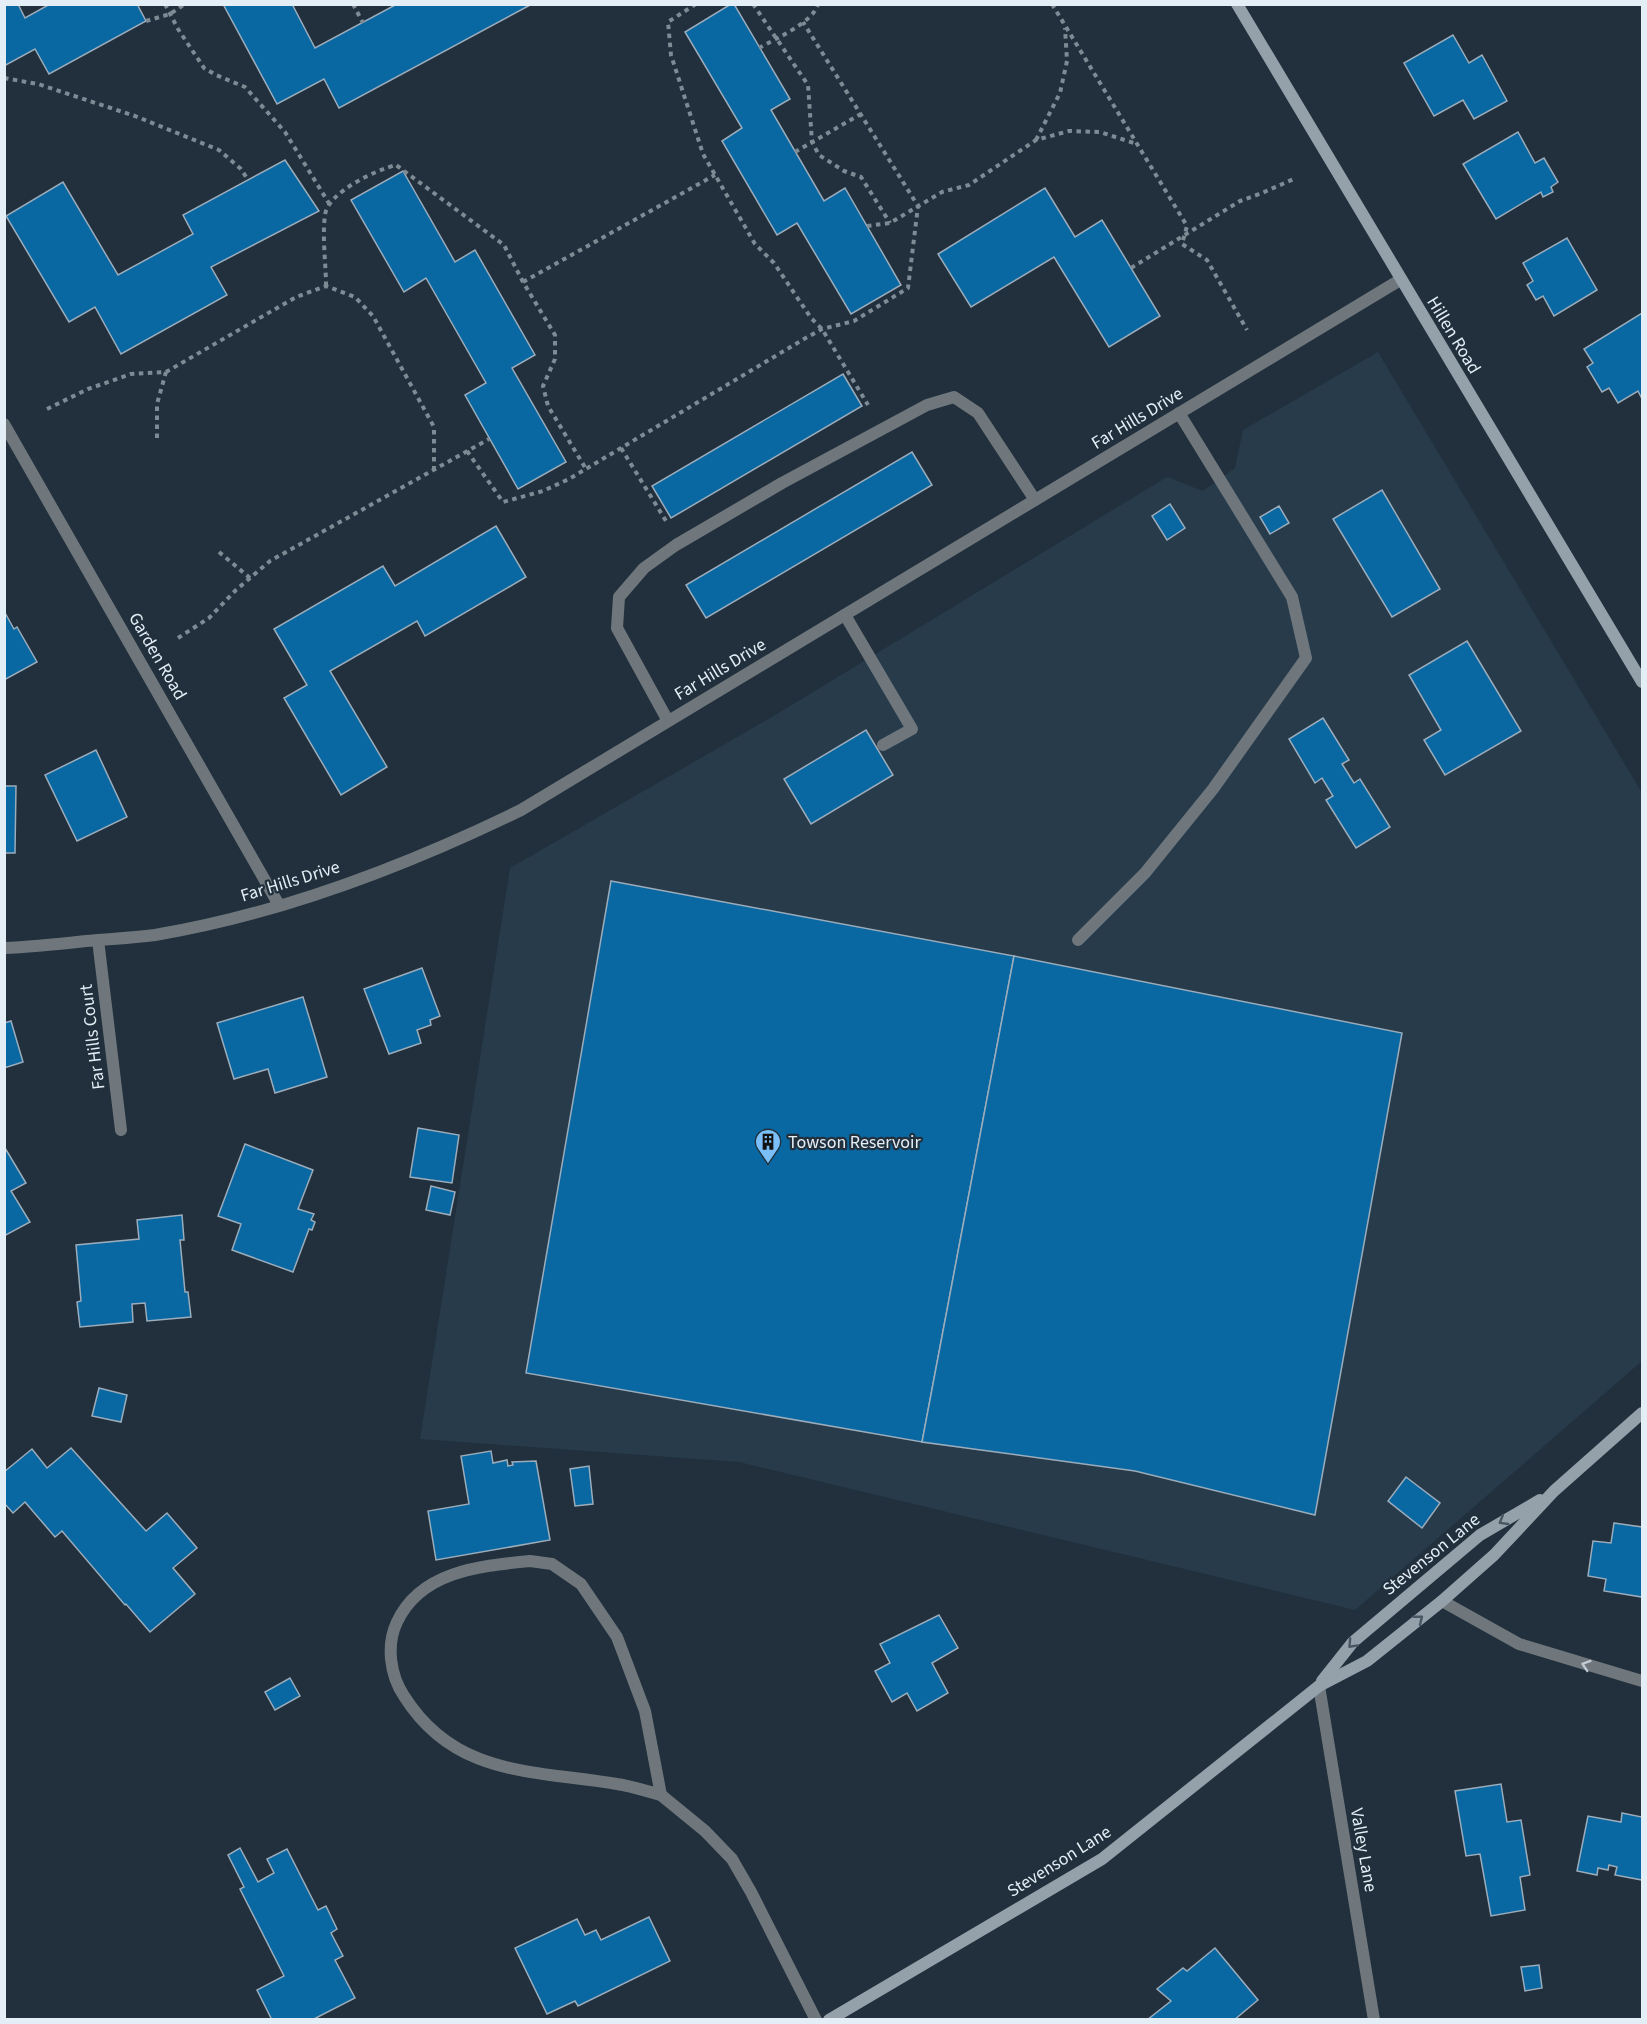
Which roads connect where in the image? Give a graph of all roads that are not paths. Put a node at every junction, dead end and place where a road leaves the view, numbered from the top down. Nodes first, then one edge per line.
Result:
1 (1236, 4) edge
2 (1400, 280) junction
3 (1179, 413) junction
4 (4, 424) edge
5 (1035, 500) junction
6 (845, 615) junction
7 (1642, 682) edge
8 (669, 721) junction
9 (883, 745) dead end
10 (279, 905) junction
11 (98, 940) junction
12 (1078, 940) dead end
13 (4, 948) edge
14 (121, 1130) dead end
15 (1642, 1413) edge
16 (1554, 1491) junction
17 (1442, 1601) junction
18 (1642, 1681) edge
19 (1318, 1686) junction
20 (661, 1796) junction
21 (816, 2019) edge
22 (830, 2019) edge
23 (1374, 2019) edge

1 - 2 street, Hillen Road
2 - 3 street, Far Hills Drive
2 - 7 street, Hillen Road
3 - 5 street, Far Hills Drive
3 - 12 street
4 - 10 street, Garden Road
5 - 6 street, Far Hills Drive
5 - 8 street
6 - 8 street, Far Hills Drive
6 - 9 street
8 - 10 street, Far Hills Drive
10 - 11 street, Far Hills Drive
11 - 13 street, Far Hills Drive
11 - 14 street, Far Hills Court
15 - 16 street, Stevenson Lane
16 - 17 street, Stevenson Lane
16 -> 19 street, Stevenson Lane
18 -> 17 street
19 -> 17 street, Stevenson Lane
19 - 22 street, Stevenson Lane
19 - 23 street, Valley Lane
20 - 20 street
20 - 21 street

